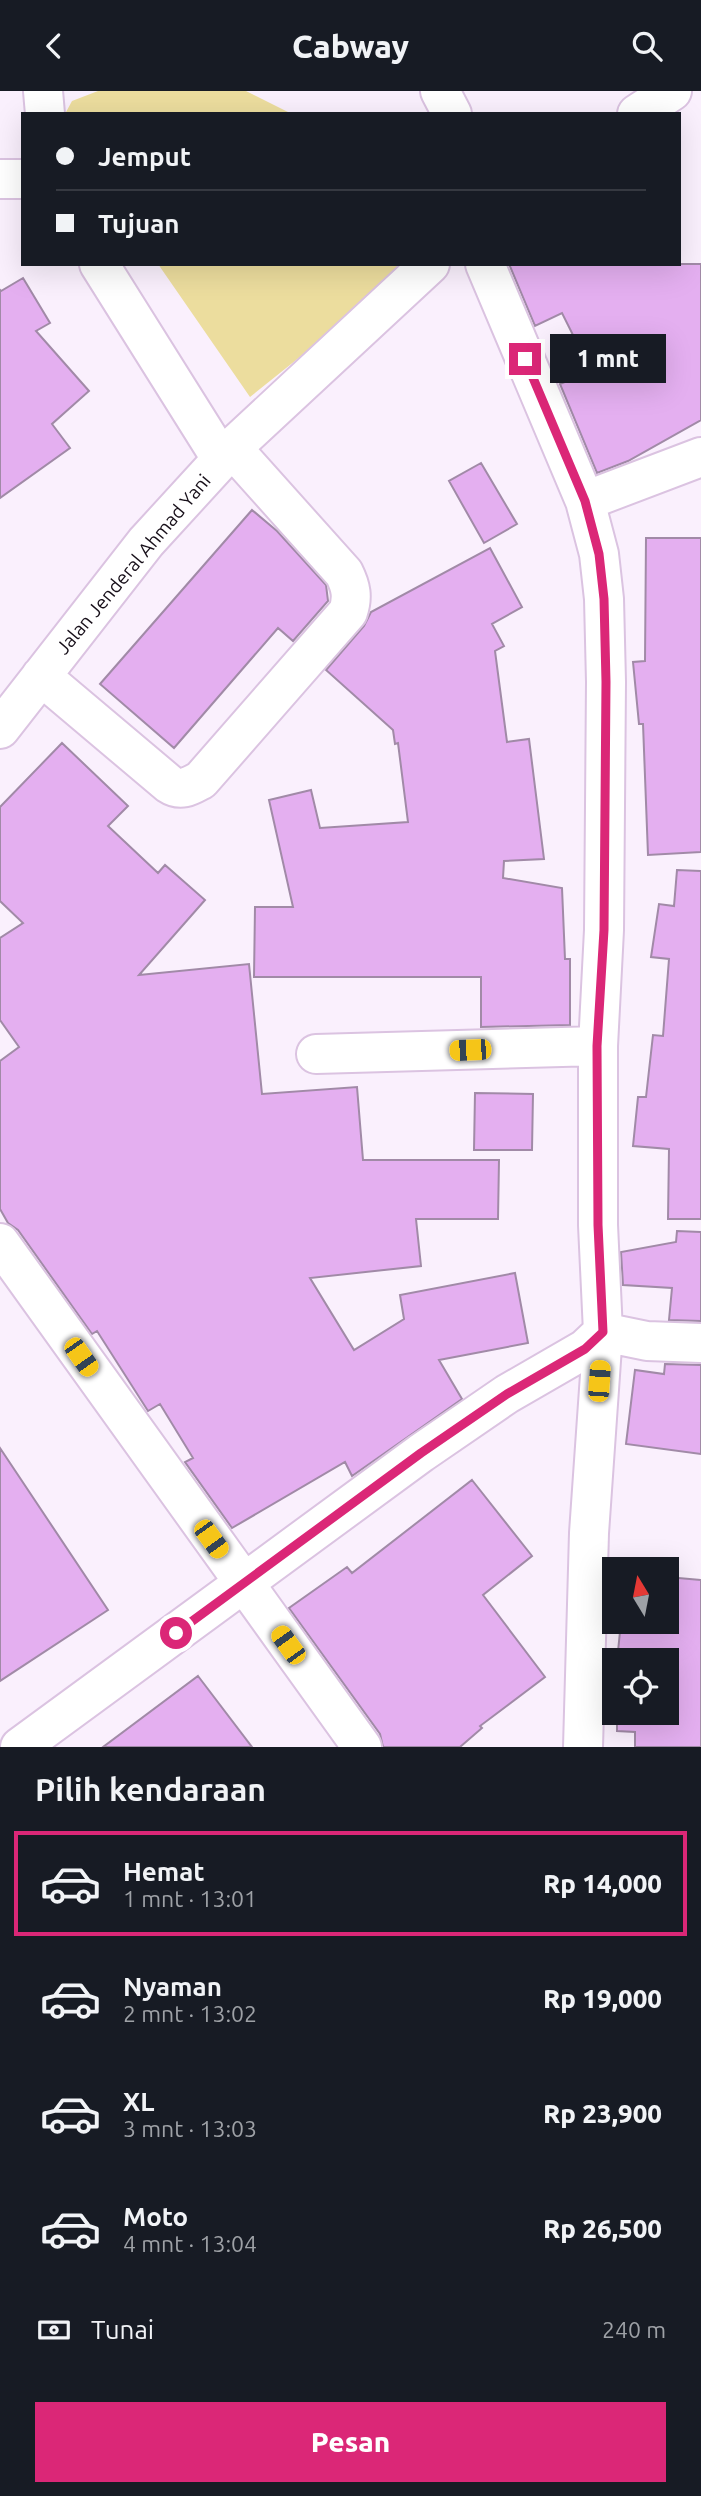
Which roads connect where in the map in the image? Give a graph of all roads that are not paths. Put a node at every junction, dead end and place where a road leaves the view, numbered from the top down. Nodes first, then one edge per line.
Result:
1 (43, 91) edge
2 (440, 91) edge
3 (672, 91) edge
4 (45, 112) edge
5 (451, 112) edge
6 (640, 112) edge
7 (0, 179) edge
8 (21, 179) edge
9 (100, 266) edge
10 (428, 266) edge
11 (486, 266) edge
12 (227, 454) junction
13 (701, 457) edge
14 (585, 501) junction
15 (41, 675) junction
16 (0, 729) edge
17 (597, 1046) junction
18 (316, 1054) dead end
19 (0, 1243) edge
20 (603, 1332) junction
21 (701, 1343) edge
22 (243, 1584) junction
23 (20, 1747) edge
24 (362, 1747) edge
25 (583, 1747) edge

1 - 4 street
2 - 5 street
3 - 6 street
7 - 8 street
9 - 12 street
10 - 12 street, Jalan Jenderal Ahmad Yani
11 - 14 street
12 - 15 street, Jalan Jenderal Ahmad Yani
12 - 15 street
13 - 14 street
14 - 17 street
15 - 16 street, Jalan Jenderal Ahmad Yani
17 - 18 street
17 - 20 street
19 - 22 street
20 - 21 street
20 - 22 street
20 - 25 street
22 - 23 street
22 - 24 street

